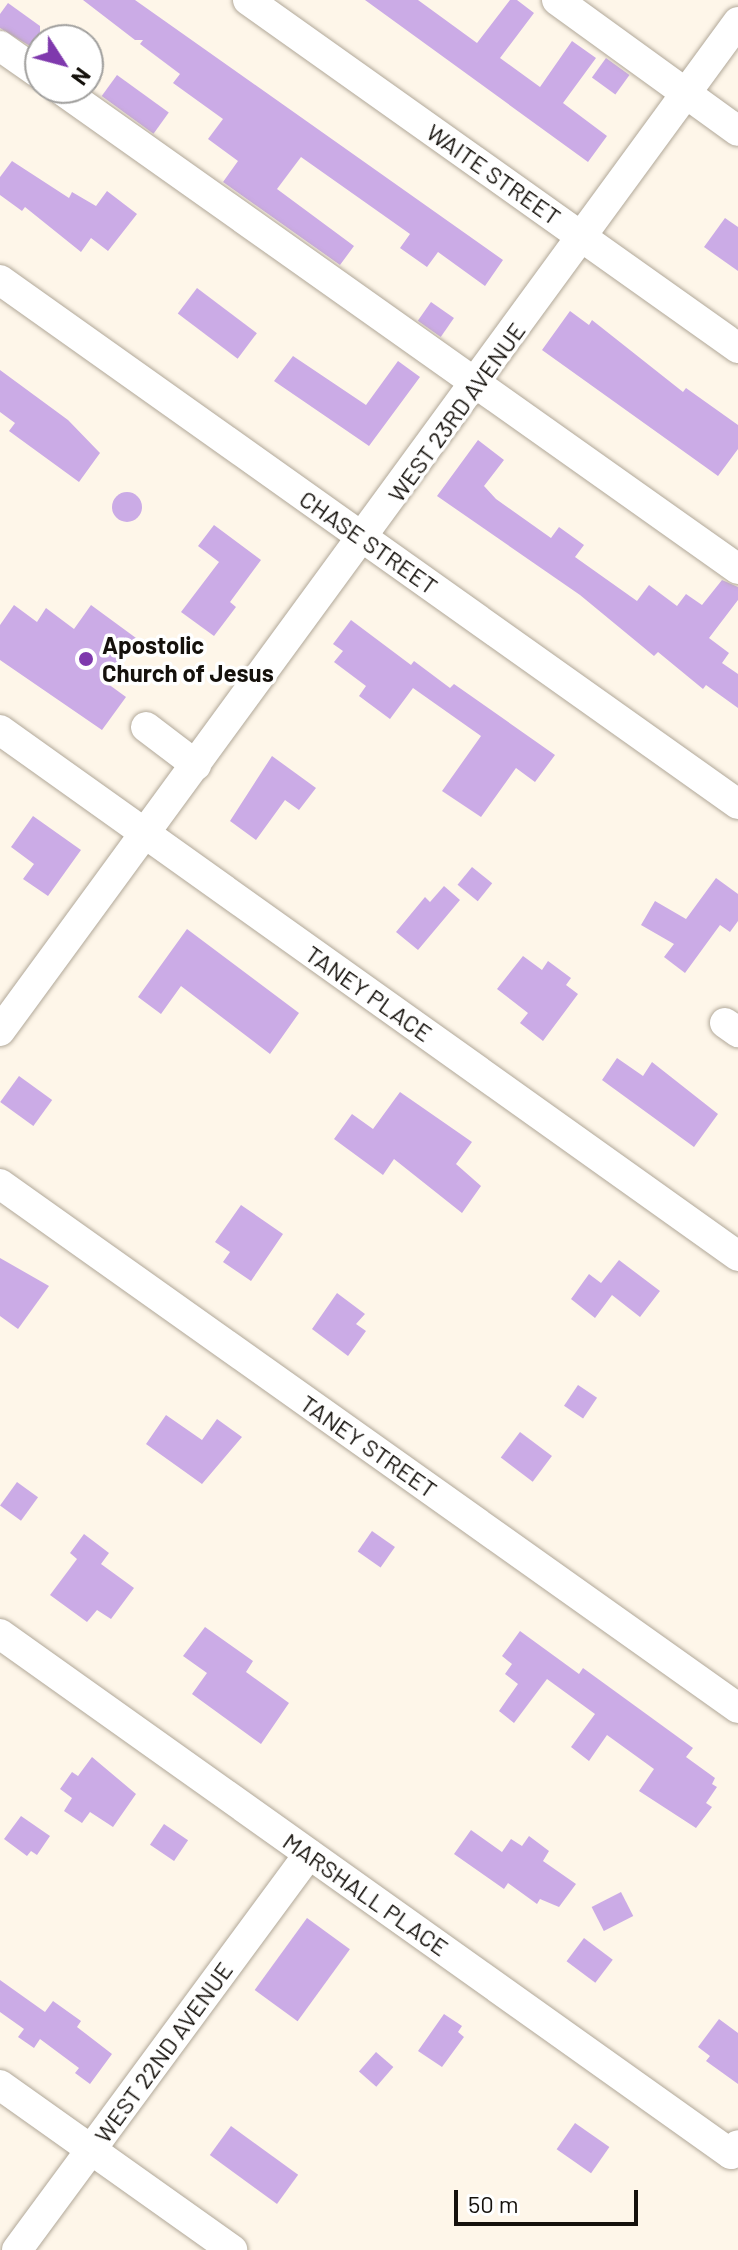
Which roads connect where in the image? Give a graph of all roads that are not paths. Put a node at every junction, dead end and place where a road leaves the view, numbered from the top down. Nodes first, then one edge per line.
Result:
1 (248, 0) edge
2 (557, 0) edge
3 (738, 22) edge
4 (0, 46) edge
5 (24, 63) edge
6 (686, 92) junction
7 (82, 104) edge
8 (738, 131) edge
9 (582, 237) junction
10 (0, 280) edge
11 (738, 348) edge
12 (477, 384) junction
13 (363, 538) junction
14 (738, 569) edge
15 (146, 727) dead end
16 (0, 730) edge
17 (196, 765) junction
18 (738, 804) edge
19 (145, 833) junction
20 (0, 1031) edge
21 (0, 1184) edge
22 (738, 1256) edge
23 (0, 1634) edge
24 (738, 1708) edge
25 (309, 1854) junction
26 (0, 2085) edge
27 (91, 2150) junction
28 (735, 2150) edge
29 (17, 2250) edge
30 (232, 2250) edge

1 - 9 street, WAITE STREET
2 - 6 street
3 - 6 street, WEST 23RD AVENUE
4 - 5 street
6 - 8 street
6 - 9 street, WEST 23RD AVENUE
7 - 12 street
9 - 11 street, WAITE STREET
9 - 12 street, WEST 23RD AVENUE
10 - 13 street, CHASE STREET
12 - 13 street, WEST 23RD AVENUE
12 - 14 street
13 - 17 street, WEST 23RD AVENUE
13 - 18 street, CHASE STREET
15 - 17 street
16 - 19 street, TANEY PLACE
17 - 19 street, WEST 23RD AVENUE
19 - 20 street, WEST 23RD AVENUE
19 - 22 street, TANEY PLACE
21 - 24 street, TANEY STREET
23 - 25 street, MARSHALL PLACE
25 - 27 street, WEST 22ND AVENUE
25 - 28 street, MARSHALL PLACE
26 - 27 street
27 - 29 street, WEST 22ND AVENUE
27 - 30 street

